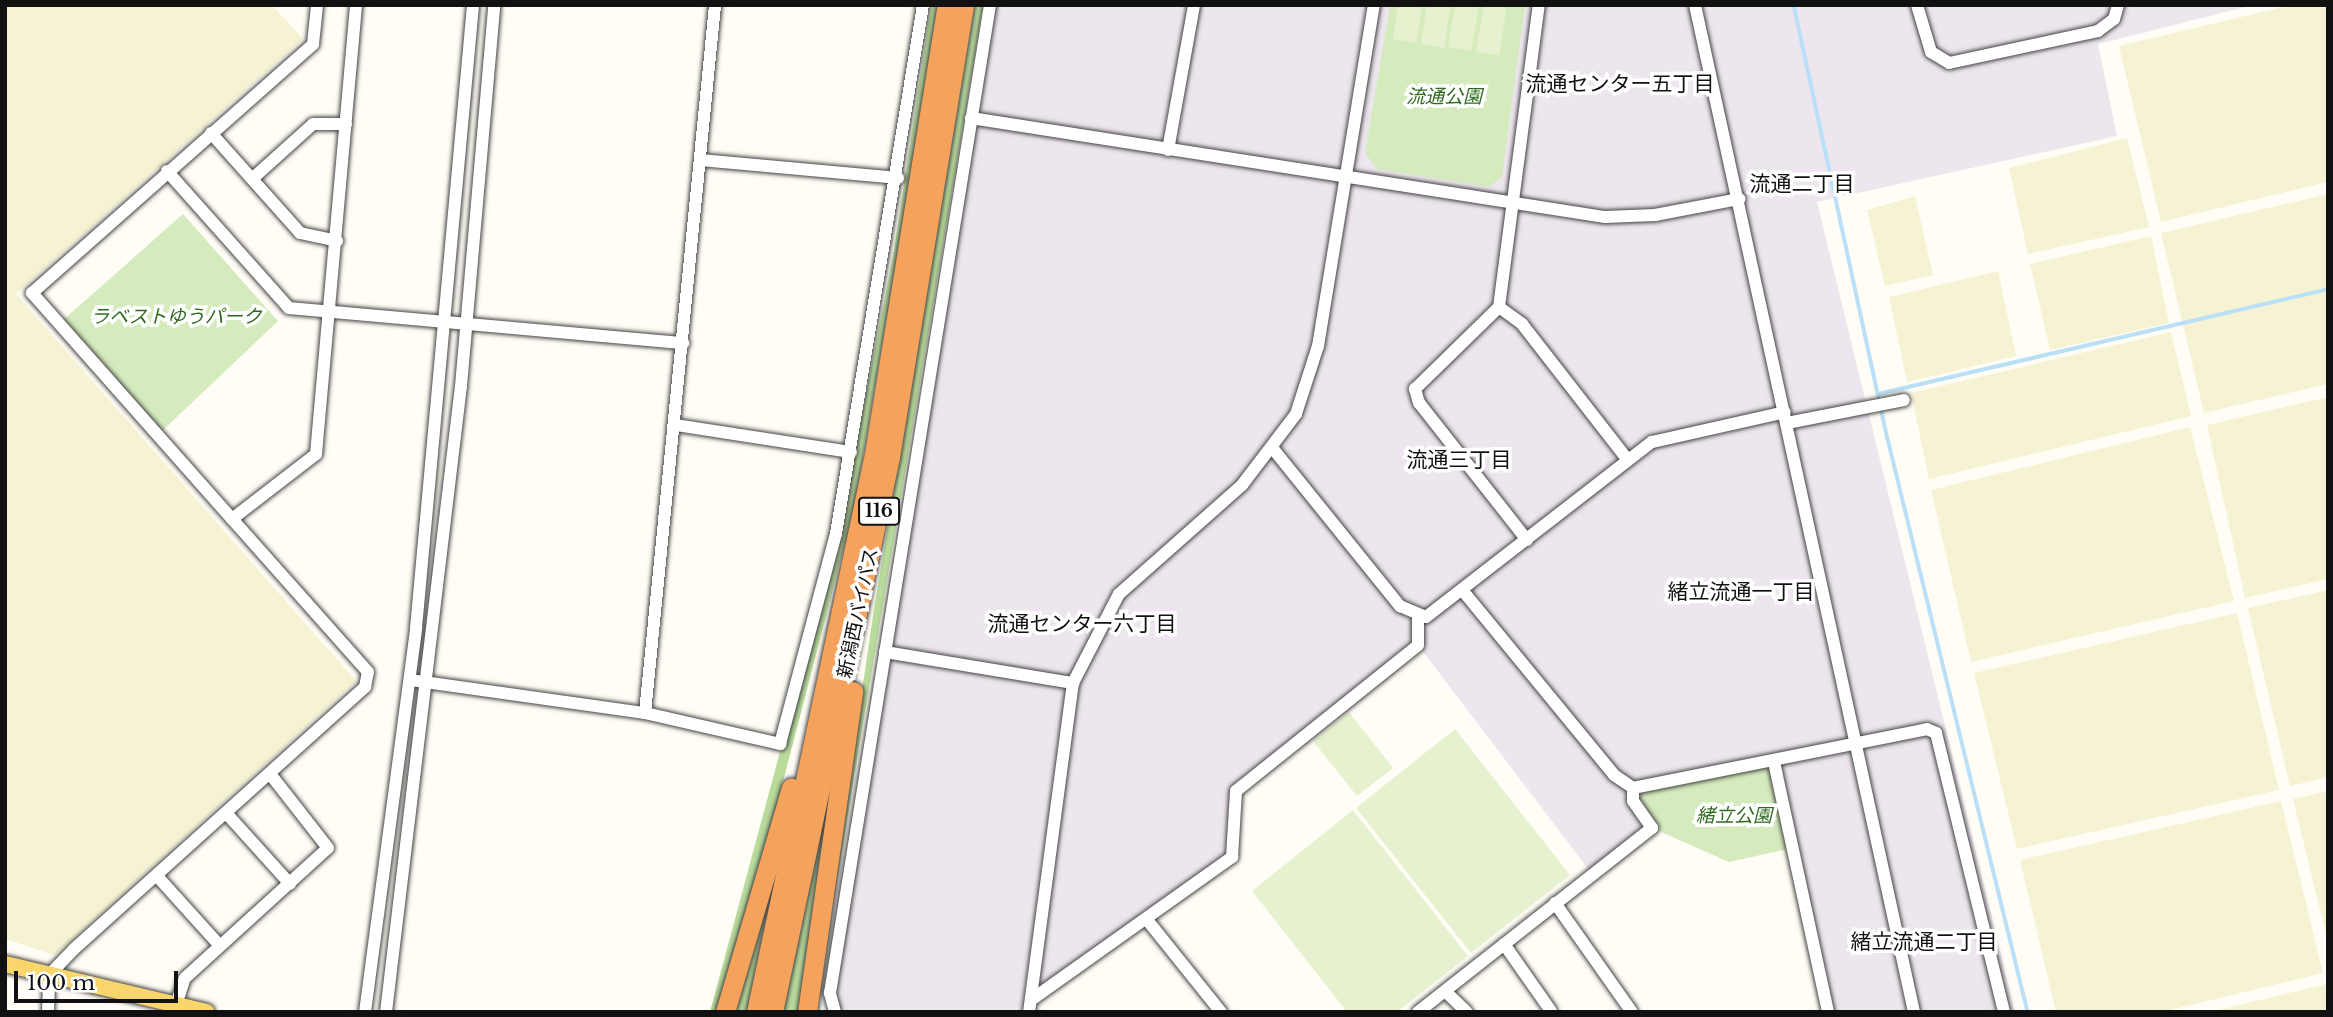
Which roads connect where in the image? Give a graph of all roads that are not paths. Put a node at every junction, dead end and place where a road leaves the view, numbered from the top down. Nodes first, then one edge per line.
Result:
1 (317, 5) edge
2 (356, 5) edge
3 (473, 5) edge
4 (494, 5) edge
5 (715, 5) edge
6 (923, 5) edge
7 (947, 5) edge
8 (964, 5) edge
9 (990, 5) edge
10 (1194, 5) edge
11 (1374, 5) edge
12 (1539, 5) edge
13 (1695, 5) edge
14 (1917, 5) edge
15 (2118, 5) edge
16 (971, 118) junction
17 (346, 124) junction
18 (211, 133) junction
19 (1168, 150) junction
20 (701, 160) junction
21 (167, 170) junction
22 (1346, 175) junction
23 (898, 178) junction
24 (252, 179) junction
25 (1739, 199) junction
26 (1512, 201) junction
27 (337, 241) junction
28 (1499, 307) junction
29 (330, 314) junction
30 (447, 322) junction
31 (466, 324) junction
32 (683, 343) junction
33 (1902, 401) dead end
34 (1786, 418) junction
35 (676, 425) junction
36 (1274, 450) junction
37 (851, 452) junction
38 (1628, 460) junction
39 (232, 519) junction
40 (1527, 540) junction
41 (863, 551) junction
42 (1464, 591) junction
43 (1418, 618) junction
44 (885, 652) junction
45 (410, 680) junction
46 (428, 683) junction
47 (1073, 683) junction
48 (645, 713) junction
49 (1854, 746) junction
50 (1774, 762) junction
51 (271, 775) junction
52 (1633, 788) junction
53 (227, 814) junction
54 (157, 876) junction
55 (290, 884) junction
56 (1555, 903) junction
57 (1148, 921) junction
58 (1504, 944) junction
59 (220, 946) junction
60 (5, 964) edge
61 (49, 975) junction
62 (1445, 991) junction
63 (176, 1005) junction
64 (1030, 1006) edge
65 (48, 1012) edge
66 (206, 1012) edge
67 (365, 1012) edge
68 (386, 1012) edge
69 (725, 1012) edge
70 (757, 1012) edge
71 (773, 1012) edge
72 (807, 1012) edge
73 (835, 1012) edge
74 (1221, 1012) edge
75 (1418, 1012) edge
76 (1467, 1012) edge
77 (1551, 1012) edge
78 (1632, 1012) edge
79 (1828, 1012) edge
80 (1914, 1012) edge
81 (2004, 1012) edge

1 - 18 street
2 - 17 street
3 - 30 street
4 - 31 street
5 - 20 street
6 - 23 street
7 - 41 highway, 新潟西バイパス / 116
8 - 41 highway, 新潟西バイパス / 116
9 - 16 street
10 - 19 street
11 - 22 street
12 - 26 street
13 - 25 street
14 - 15 street
16 - 19 street
16 - 44 street
17 - 24 street
17 - 27 street
18 - 21 street
18 - 24 street
19 - 22 street
20 - 23 street
20 - 32 street
21 - 29 street
21 - 39 street
22 - 26 street
22 - 36 street
23 - 37 street
24 - 27 street
25 - 26 street
25 - 34 street
26 - 28 street
27 - 29 street
28 - 38 street
28 - 40 street
29 - 30 street
29 - 39 street
30 - 31 street
30 - 45 street
31 - 32 street
31 - 46 street
32 - 35 street
33 - 34 street
34 - 38 street
34 - 49 street
35 - 37 street
35 - 48 street
36 - 43 street
36 - 47 street
37 - 48 street
38 - 40 street
39 - 51 street
40 - 42 street
41 - 69 highway
41 - 70 highway, 新潟西バイパス / 116
41 - 71 highway, 新潟西バイパス / 116
41 - 72 highway
42 - 43 street
42 - 52 street
43 - 57 street
44 - 47 street
44 - 73 street
45 - 46 street
45 - 67 street
46 - 48 street
46 - 68 street
47 - 64 street
49 - 50 street
49 - 80 street
49 - 81 street
50 - 52 street
50 - 79 street
51 - 53 street
51 - 55 street
52 - 56 street
53 - 54 street
53 - 55 street
54 - 59 street
54 - 61 street
55 - 59 street
56 - 58 street
56 - 78 street
57 - 64 street
57 - 74 street
58 - 62 street
58 - 77 street
59 - 63 street
60 - 61 main road
61 - 63 main road
61 - 65 street
62 - 75 street
62 - 76 street
63 - 66 main road

